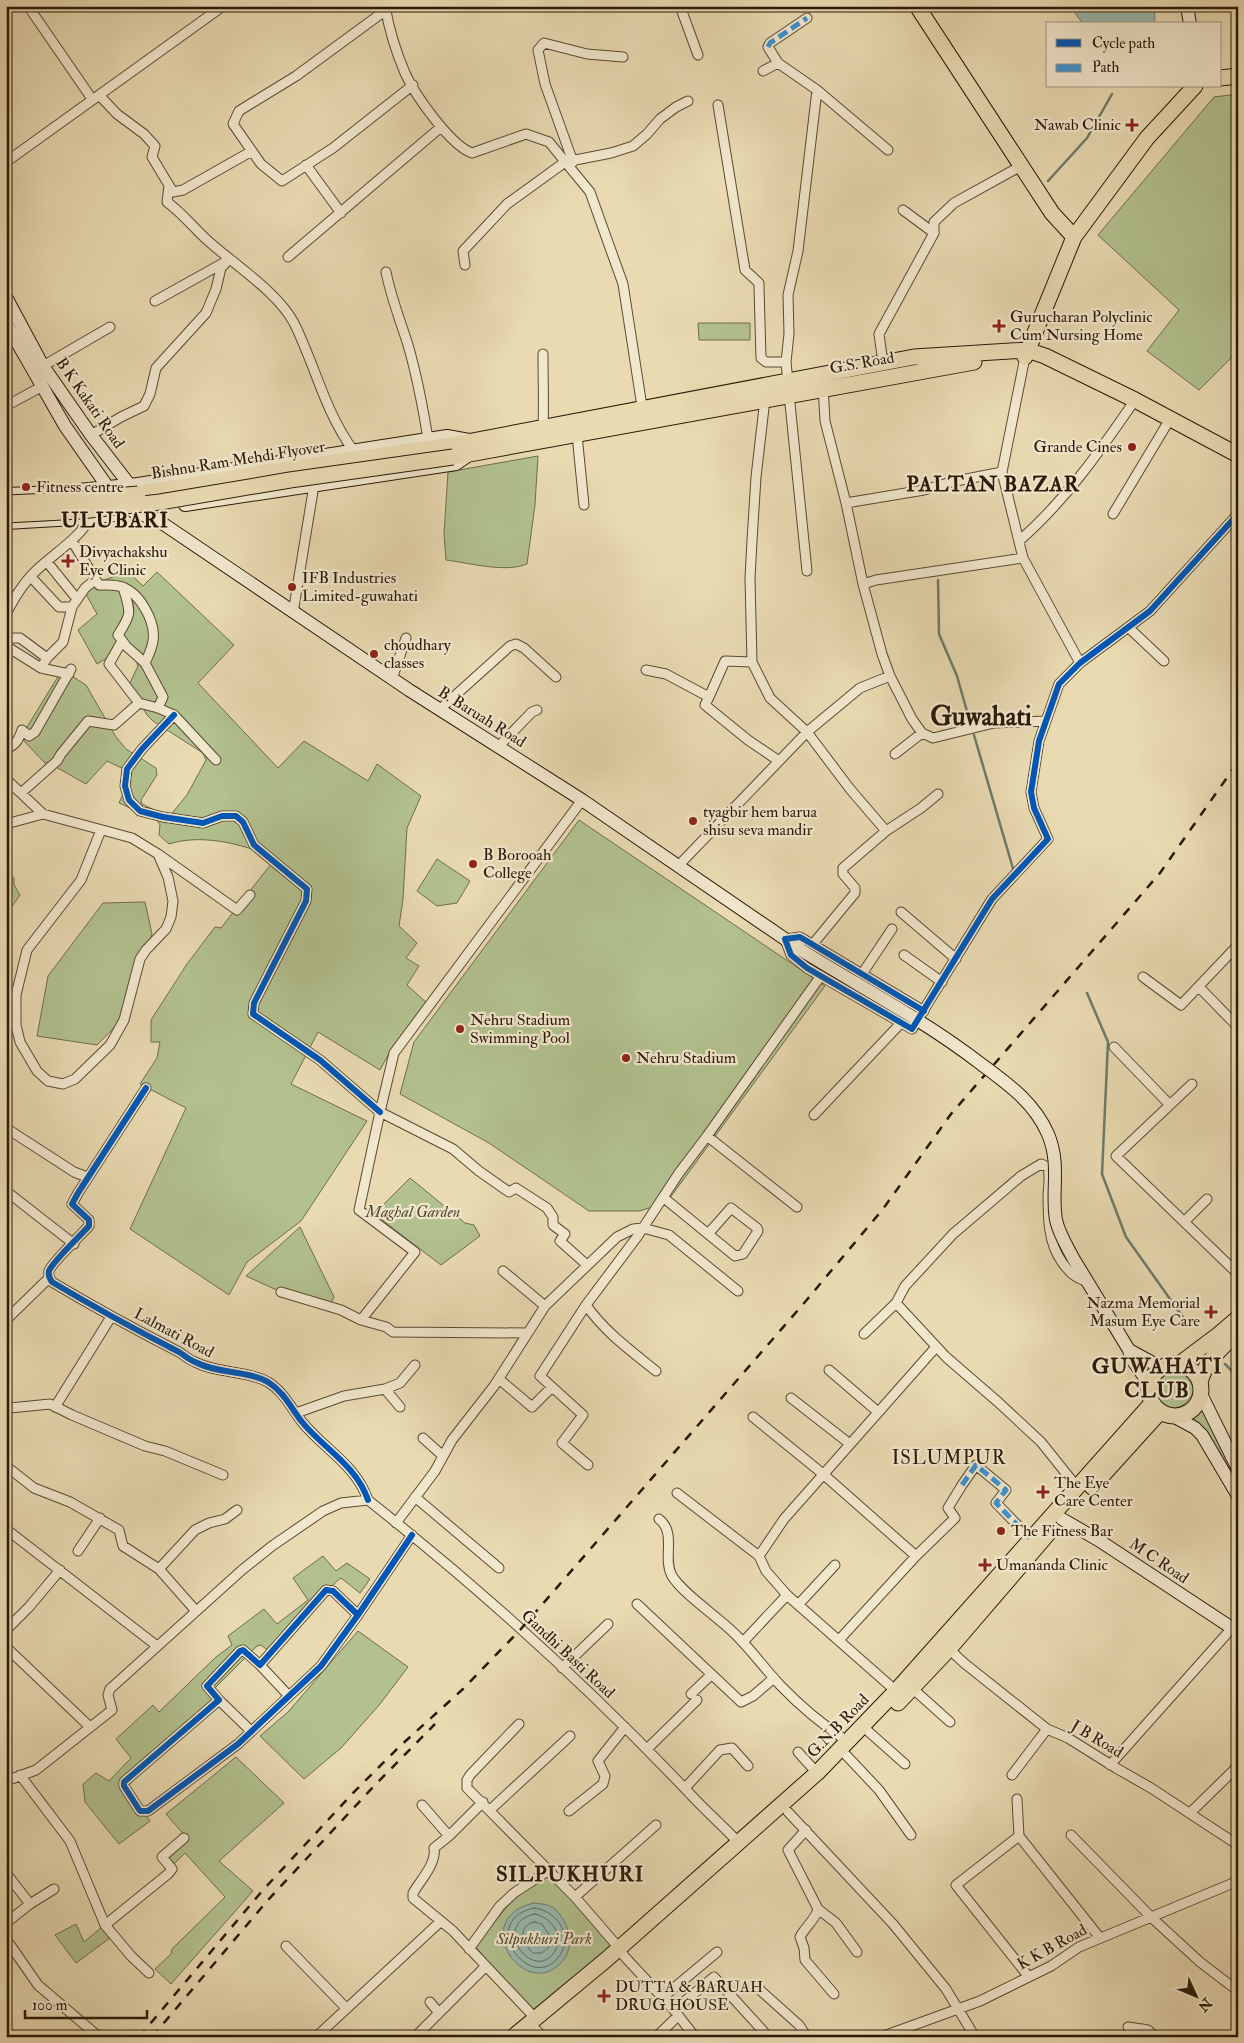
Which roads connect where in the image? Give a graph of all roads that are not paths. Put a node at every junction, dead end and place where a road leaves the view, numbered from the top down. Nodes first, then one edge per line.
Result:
1 (28, 6) edge
2 (223, 6) edge
3 (680, 6) edge
4 (917, 6) edge
5 (1187, 6) edge
6 (385, 8) edge
7 (807, 18) dead end
8 (1190, 22) edge
9 (698, 55) dead end
10 (623, 56) dead end
11 (778, 63) junction
12 (762, 71) dead end
13 (1238, 76) edge
14 (1222, 78) edge
15 (413, 85) junction
16 (1193, 88) edge
17 (817, 90) junction
18 (96, 97) junction
19 (688, 101) dead end
20 (718, 105) dead end
21 (441, 127) junction
22 (888, 150) dead end
23 (252, 151) junction
24 (6, 162) edge
25 (569, 162) junction
26 (306, 165) junction
27 (1021, 166) junction
28 (169, 186) junction
29 (903, 210) dead end
30 (340, 213) junction
31 (934, 233) junction
32 (1074, 237) junction
33 (288, 258) dead end
34 (230, 259) junction
35 (465, 264) dead end
36 (386, 272) dead end
37 (6, 297) edge
38 (155, 301) dead end
39 (6, 323) edge
40 (110, 327) dead end
41 (1026, 353) junction
42 (542, 354) dead end
43 (786, 362) junction
44 (883, 363) junction
45 (43, 366) junction
46 (822, 382) junction
47 (42, 387) junction
48 (789, 388) junction
49 (766, 399) junction
50 (1135, 400) junction
51 (6, 406) edge
52 (643, 417) junction
53 (1170, 419) junction
54 (543, 428) junction
55 (91, 435) junction
56 (577, 435) junction
57 (428, 439) junction
58 (473, 447) junction
59 (352, 450) junction
60 (452, 451) junction
61 (1238, 455) edge
62 (1002, 472) junction
63 (129, 484) junction
64 (314, 485) junction
65 (107, 486) junction
66 (8, 497) edge
67 (846, 503) junction
68 (584, 505) dead end
69 (134, 512) junction
70 (155, 514) junction
71 (1113, 514) dead end
72 (1238, 514) edge
73 (91, 518) junction
74 (9, 520) edge
75 (72, 541) junction
76 (1019, 541) junction
77 (1023, 558) junction
78 (47, 562) junction
79 (807, 571) dead end
80 (31, 577) junction
81 (95, 580) junction
82 (863, 584) junction
83 (123, 587) junction
84 (77, 599) junction
85 (72, 607) junction
86 (293, 613) junction
87 (6, 614) edge
88 (1128, 627) junction
89 (6, 638) edge
90 (406, 638) dead end
91 (122, 641) junction
92 (6, 646) edge
93 (47, 658) junction
94 (1164, 661) dead end
95 (752, 662) junction
96 (144, 663) junction
97 (1080, 663) junction
98 (41, 668) junction
99 (646, 670) dead end
100 (890, 676) junction
101 (556, 677) dead end
102 (392, 679) junction
103 (709, 697) junction
104 (139, 703) junction
105 (158, 708) junction
106 (439, 710) junction
107 (537, 710) dead end
108 (174, 715) junction
109 (1046, 720) junction
110 (807, 732) junction
111 (922, 733) junction
112 (498, 747) junction
113 (6, 748) edge
114 (895, 754) dead end
115 (216, 760) dead end
116 (779, 761) junction
117 (6, 779) edge
118 (21, 793) junction
119 (938, 794) dead end
120 (582, 800) junction
121 (42, 814) junction
122 (6, 824) edge
123 (101, 830) junction
124 (886, 831) junction
125 (158, 854) junction
126 (678, 866) junction
127 (250, 896) dead end
128 (901, 912) dead end
129 (892, 929) dead end
130 (785, 939) junction
131 (1238, 946) edge
132 (807, 947) junction
133 (904, 955) dead end
134 (956, 959) junction
135 (862, 974) junction
136 (820, 977) junction
137 (1143, 977) dead end
138 (942, 982) junction
139 (1198, 987) junction
140 (924, 1011) junction
141 (901, 1023) junction
142 (1238, 1027) edge
143 (1114, 1047) dead end
144 (1192, 1084) dead end
145 (146, 1088) dead end
146 (1170, 1105) junction
147 (380, 1112) junction
148 (814, 1116) dead end
149 (6, 1128) edge
150 (707, 1136) junction
151 (87, 1177) junction
152 (6, 1191) edge
153 (664, 1198) junction
154 (1207, 1199) dead end
155 (797, 1207) dead end
156 (1185, 1222) junction
157 (643, 1228) junction
158 (708, 1234) junction
159 (74, 1244) junction
160 (588, 1265) junction
161 (503, 1271) dead end
162 (1238, 1274) edge
163 (49, 1278) junction
164 (1086, 1281) junction
165 (738, 1291) dead end
166 (281, 1292) dead end
167 (896, 1303) junction
168 (586, 1305) junction
169 (545, 1306) junction
170 (112, 1317) junction
171 (1238, 1318) edge
172 (6, 1320) edge
173 (361, 1320) junction
174 (1238, 1332) edge
175 (526, 1333) junction
176 (864, 1334) dead end
177 (936, 1347) junction
178 (1129, 1350) junction
179 (415, 1365) dead end
180 (1178, 1365) junction
181 (1162, 1368) junction
182 (829, 1370) dead end
183 (656, 1371) dead end
184 (499, 1379) junction
185 (1150, 1385) junction
186 (552, 1387) junction
187 (385, 1389) junction
188 (1200, 1389) junction
189 (791, 1398) dead end
190 (55, 1407) junction
191 (400, 1407) dead end
192 (1162, 1410) junction
193 (296, 1412) junction
194 (878, 1412) junction
195 (6, 1413) edge
196 (753, 1416) dead end
197 (423, 1438) dead end
198 (850, 1444) junction
199 (443, 1456) junction
200 (588, 1465) dead end
201 (6, 1466) edge
202 (1238, 1469) edge
203 (823, 1474) junction
204 (223, 1475) dead end
205 (1078, 1488) junction
206 (677, 1493) dead end
207 (1238, 1496) edge
208 (415, 1497) junction
209 (368, 1500) junction
210 (237, 1510) dead end
211 (100, 1518) junction
212 (659, 1519) dead end
213 (1062, 1519) junction
214 (396, 1522) junction
215 (6, 1529) edge
216 (412, 1536) junction
217 (1030, 1538) junction
218 (78, 1551) dead end
219 (759, 1556) junction
220 (916, 1556) junction
221 (835, 1565) dead end
222 (499, 1568) dead end
223 (159, 1569) junction
224 (60, 1570) junction
225 (787, 1595) junction
226 (637, 1604) dead end
227 (798, 1605) junction
228 (196, 1611) junction
229 (358, 1615) junction
230 (608, 1624) dead end
231 (6, 1630) edge
232 (1235, 1630) edge
233 (839, 1640) junction
234 (743, 1642) junction
235 (6, 1646) edge
236 (157, 1646) junction
237 (949, 1649) junction
238 (260, 1665) junction
239 (562, 1668) junction
240 (711, 1675) junction
241 (774, 1678) junction
242 (912, 1688) junction
243 (896, 1690) junction
244 (289, 1696) junction
245 (219, 1700) junction
246 (950, 1722) dead end
247 (518, 1724) dead end
248 (90, 1727) junction
249 (625, 1727) junction
250 (1047, 1729) junction
251 (251, 1731) junction
252 (869, 1732) junction
253 (570, 1736) dead end
254 (846, 1748) junction
255 (648, 1749) junction
256 (798, 1752) dead end
257 (905, 1764) dead end
258 (1110, 1765) junction
259 (748, 1766) dead end
260 (1237, 1767) edge
261 (817, 1773) junction
262 (20, 1775) junction
263 (1012, 1775) dead end
264 (6, 1781) edge
265 (685, 1788) junction
266 (1017, 1799) dead end
267 (483, 1802) junction
268 (422, 1805) dead end
269 (490, 1810) junction
270 (569, 1811) dead end
271 (788, 1812) junction
272 (1190, 1813) junction
273 (656, 1825) dead end
274 (806, 1830) junction
275 (911, 1835) dead end
276 (449, 1836) junction
277 (1019, 1836) junction
278 (1070, 1836) dead end
279 (184, 1838) dead end
280 (738, 1842) junction
281 (1238, 1845) edge
282 (549, 1870) junction
283 (6, 1873) edge
284 (1238, 1881) edge
285 (54, 1889) dead end
286 (575, 1897) junction
287 (30, 1904) junction
288 (818, 1909) junction
289 (1151, 1917) junction
290 (440, 1922) junction
291 (6, 1923) edge
292 (106, 1925) junction
293 (1100, 1938) junction
294 (6, 1939) edge
295 (286, 1946) dead end
296 (469, 1949) junction
297 (622, 1952) junction
298 (717, 1952) dead end
299 (857, 1952) dead end
300 (486, 1966) junction
301 (149, 1973) dead end
302 (1029, 1977) junction
303 (760, 1990) dead end
304 (1238, 1991) edge
305 (834, 1994) dead end
306 (662, 1998) junction
307 (430, 2002) dead end
308 (346, 2008) junction
309 (957, 2009) junction
310 (676, 2012) junction
311 (438, 2013) junction
312 (1128, 2027) dead end
313 (1143, 2029) junction
314 (6, 2030) edge
315 (535, 2031) edge
316 (764, 2032) dead end
317 (892, 2035) edge
318 (11, 2037) edge
319 (99, 2037) edge
320 (316, 2037) edge
321 (415, 2037) edge
322 (513, 2037) edge
323 (656, 2037) edge
324 (695, 2037) edge
325 (807, 2037) edge
326 (881, 2037) edge
327 (974, 2037) edge
328 (1135, 2037) edge
329 (1155, 2037) edge

1 - 18 street
2 - 18 street
3 - 9 street
4 - 27 main road
5 - 8 main road
6 - 15 street
6 - 23 street
7 - 11 street
10 - 25 street
11 - 12 street
11 - 17 street
13 - 14 main road
15 - 21 street
15 - 26 street
16 - 32 main road
17 - 22 street
17 - 43 street
18 - 24 street
18 - 28 street
19 - 25 street
20 - 43 street
21 - 25 street
21 - 30 street
23 - 26 street
23 - 28 street
25 - 35 street
25 - 52 street
26 - 30 street
27 - 31 street
27 - 32 main road
28 - 34 street
29 - 31 street
30 - 33 street
31 - 44 street
32 - 41 main road
34 - 38 street
34 - 55 street
34 - 59 street
36 - 57 street
37 - 45 main road, B K Kakati Road
39 - 47 main road
40 - 45 street
41 - 44 main road, G.S. Road
41 - 46 main road, G.S. Road
41 - 50 main road, G.S. Road
41 - 62 street
42 - 54 street
43 - 48 street
44 - 46 main road, G.S. Road
45 - 55 main road, B K Kakati Road
46 - 48 main road, G.S. Road
46 - 67 street
47 - 51 street
47 - 65 main road
48 - 49 main road, G.S. Road
48 - 52 main road, G.S. Road
48 - 79 street
49 - 52 main road, G.S. Road
49 - 95 street
50 - 53 main road, G.S. Road
50 - 76 street
52 - 54 main road, G.S. Road
52 - 56 main road, G.S. Road
53 - 61 main road, G.S. Road
53 - 71 street
54 - 58 main road, G.S. Road
55 - 63 main road, B K Kakati Road
56 - 58 main road, G.S. Road
56 - 68 street
57 - 58 main road
57 - 59 main road
58 - 60 main road, Bishnu Ram Mehdi Flyover
58 - 64 main road
59 - 63 main road
60 - 66 main road, Bishnu Ram Mehdi Flyover, bridge
60 - 74 main road, Bishnu Ram Mehdi Flyover, bridge
62 - 67 street
62 - 76 street
63 - 65 main road
63 - 70 main road, B K Kakati Road
64 - 70 main road
64 - 86 street
65 - 66 main road
65 - 69 main road
65 - 73 street
66 - 74 main road
67 - 82 street
69 - 70 main road, B. Baruah Road
69 - 73 main road
70 - 86 main road, B. Baruah Road
72 - 88 street
73 - 74 main road
73 - 75 street
75 - 78 street
75 - 81 street
76 - 77 street
77 - 82 street
77 - 97 street
78 - 80 street
78 - 84 street
80 - 85 street
80 - 87 street
81 - 83 street
81 - 84 street
82 - 100 street
83 - 91 street
83 - 96 street
84 - 85 street
85 - 93 street
86 - 102 main road, B. Baruah Road
88 - 94 street
88 - 97 street
89 - 93 street
90 - 102 street
91 - 96 street
91 - 104 street
92 - 98 street
93 - 98 street
95 - 103 street
95 - 110 street
96 - 105 street
97 - 109 street
98 - 113 street
99 - 103 street
100 - 110 street
100 - 111 street
101 - 106 street
102 - 106 main road, B. Baruah Road
103 - 116 street
104 - 105 street
104 - 118 street
105 - 108 street
106 - 112 main road, B. Baruah Road
107 - 112 street
108 - 115 street
108 - 147 street
109 - 111 street
109 - 134 street
110 - 116 street
110 - 124 street
111 - 114 street
112 - 120 main road, B. Baruah Road
116 - 126 street
117 - 118 street
118 - 121 street
119 - 124 street
120 - 126 main road, B. Baruah Road
120 - 147 street
121 - 122 street
121 - 123 street
123 - 125 street
123 - 125 street
124 - 132 street
125 - 127 street
126 - 130 main road, B. Baruah Road
128 - 134 street
129 - 135 street
130 - 132 main road, B. Baruah Road
130 - 136 street
131 - 139 street
132 - 135 street
132 - 164 main road, B. Baruah Road, bridge
133 - 138 street
134 - 138 street
135 - 140 street
136 - 141 street
136 - 150 street
137 - 139 street
138 - 140 street
139 - 142 street
140 - 141 street
141 - 148 street
143 - 146 street
144 - 146 street
145 - 151 street
146 - 156 street
147 - 160 street
147 - 173 street
149 - 151 street
150 - 153 street
150 - 155 street
151 - 159 street
152 - 159 street
153 - 157 street
153 - 158 street
154 - 156 street
156 - 162 street
157 - 160 street
157 - 165 street
157 - 168 street
158 - 158 street
159 - 163 street
160 - 169 street
161 - 169 street
163 - 170 street, Lalmati Road
163 - 172 street
164 - 167 street
164 - 178 main road
166 - 173 street
167 - 176 street
167 - 177 street
168 - 183 street
168 - 186 street
169 - 175 street
170 - 190 street
170 - 193 street, Lalmati Road
171 - 180 main road
173 - 175 street
174 - 188 main road
175 - 184 street
177 - 194 street
177 - 205 street
178 - 181 main road
178 - 185 main road
179 - 187 street
180 - 181 main road
180 - 188 main road
181 - 185 main road
182 - 194 street
184 - 186 street
184 - 199 street
185 - 192 main road
186 - 200 street
187 - 191 street
187 - 193 street
188 - 192 main road
188 - 202 main road
189 - 198 street
190 - 195 street
190 - 204 street
192 - 205 main road, G.N.B Road
192 - 207 main road
192 - 213 main road, G.N.B Road
193 - 209 street, Lalmati Road
194 - 198 street
196 - 203 street
197 - 199 street
198 - 203 street
199 - 208 street
201 - 211 street
203 - 219 street
203 - 220 street
205 - 217 main road, G.N.B Road
206 - 219 street
208 - 214 street
208 - 222 street
209 - 214 street, Gandhi Basti Road
209 - 228 street
210 - 223 street
211 - 218 street
211 - 223 street
212 - 234 street
213 - 232 main road, M C Road
213 - 237 main road, G.N.B Road
214 - 216 street, Gandhi Basti Road
215 - 224 street
216 - 229 street
216 - 239 street, Gandhi Basti Road
217 - 220 street
217 - 243 main road, G.N.B Road
219 - 225 street
220 - 233 street
221 - 227 street
223 - 228 street
224 - 231 street
224 - 236 street
225 - 227 street
225 - 234 street
226 - 240 street
227 - 233 street
228 - 236 street
229 - 238 street
229 - 244 street
230 - 239 street
232 - 258 street
233 - 243 street
234 - 241 street
235 - 248 street
236 - 248 street
237 - 242 main road, G.N.B Road
237 - 250 street, J B Road
238 - 244 street
238 - 245 street
239 - 249 street, Gandhi Basti Road
240 - 241 street
240 - 255 street
241 - 254 street
242 - 246 street
242 - 252 main road, G.N.B Road
243 - 254 main road, G.N.B Road
244 - 251 street
245 - 251 street
245 - 251 street
247 - 267 street
248 - 262 street
249 - 255 street, Gandhi Basti Road
249 - 270 street
250 - 258 street, J B Road
250 - 263 street
252 - 254 main road, G.N.B Road
252 - 257 street
253 - 269 street
254 - 261 main road, G.N.B Road
254 - 271 main road, G.N.B Road
254 - 275 street
255 - 265 street, Gandhi Basti Road
256 - 261 street
258 - 272 street, J B Road
259 - 265 street
260 - 272 street
261 - 280 main road, G.N.B Road
262 - 264 street
262 - 292 street
265 - 280 street, Gandhi Basti Road
266 - 277 street
267 - 269 street
267 - 276 street
268 - 276 street
269 - 282 street
271 - 274 street
271 - 297 main road, G.N.B Road
272 - 281 street, J B Road
273 - 286 street
274 - 288 street
274 - 309 street
276 - 290 street
277 - 293 street
277 - 302 street
278 - 289 street
279 - 292 street
280 - 297 main road, G.N.B Road
282 - 286 street
282 - 296 street
283 - 287 street
284 - 289 street, K K B Road
285 - 287 street
286 - 297 street
287 - 291 street
288 - 299 street
288 - 305 street
289 - 293 street, K K B Road
289 - 304 street
290 - 296 street
290 - 308 street
292 - 301 street
293 - 302 street, K K B Road
294 - 319 street
295 - 308 street
296 - 300 street
297 - 306 street
297 - 315 main road, G.N.B Road
298 - 306 street
300 - 311 street
300 - 315 street
302 - 309 street, K K B Road
303 - 325 street
306 - 310 street
307 - 311 street
308 - 320 street
309 - 317 street, K K B Road
309 - 327 street
310 - 316 street
310 - 323 street
310 - 324 street
311 - 321 street
312 - 313 street
313 - 328 street
313 - 329 street
314 - 318 street
315 - 322 main road, G.N.B Road
317 - 326 street, K K B Road

